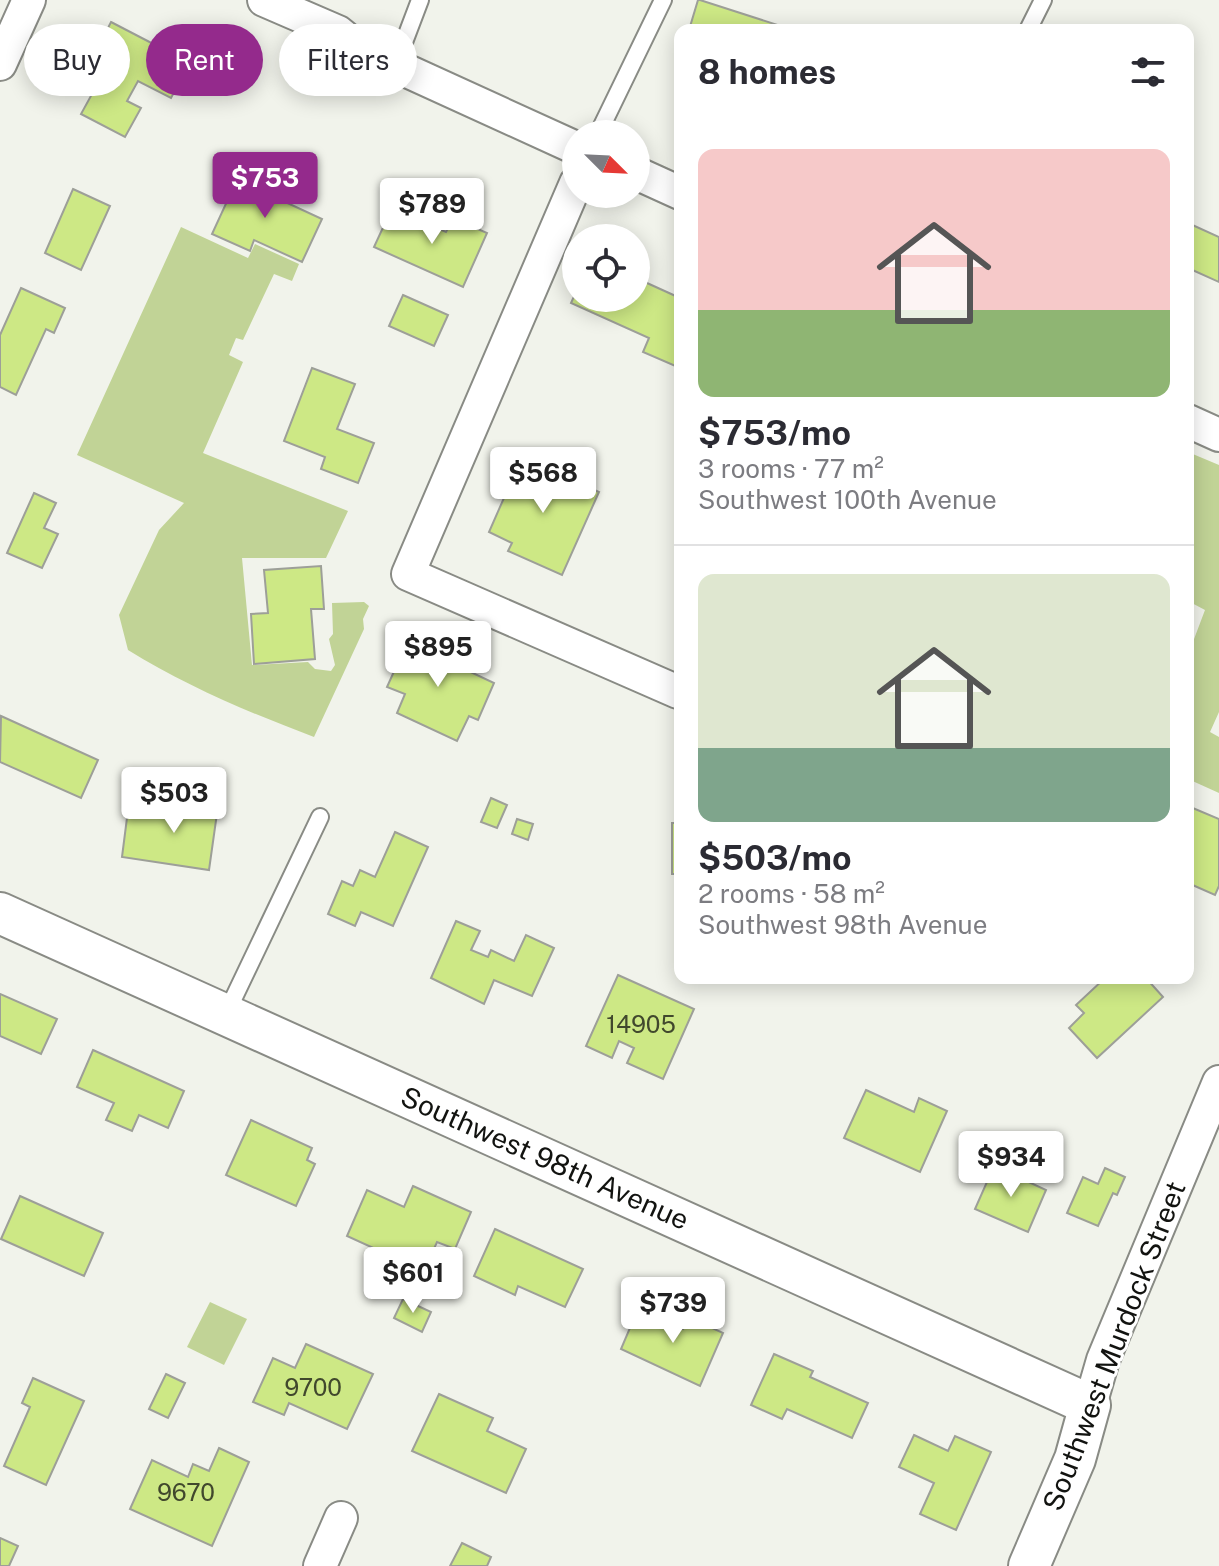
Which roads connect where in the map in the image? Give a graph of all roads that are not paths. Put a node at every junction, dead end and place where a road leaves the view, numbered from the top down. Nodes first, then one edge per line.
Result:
1 (29, 0) edge
2 (264, 0) edge
3 (420, 0) edge
4 (663, 0) edge
5 (1043, 0) edge
6 (320, 24) edge
7 (411, 24) edge
8 (1031, 24) edge
9 (0, 64) edge
10 (417, 76) edge
11 (605, 120) edge
12 (562, 142) edge
13 (650, 179) edge
14 (674, 190) edge
15 (565, 208) edge
16 (1194, 424) edge
17 (1219, 435) edge
18 (674, 690) edge
19 (320, 817) dead end
20 (0, 913) edge
21 (226, 1014) junction
22 (1219, 1082) edge
23 (1090, 1405) junction
24 (341, 1518) dead end
25 (320, 1566) edge
26 (1029, 1566) edge

1 - 9 street
2 - 6 street
3 - 7 lane
4 - 11 lane
5 - 8 lane
10 - 12 street
13 - 14 street
15 - 18 street
16 - 17 street
19 - 21 lane
20 - 21 street, Southwest 98th Avenue
21 - 23 street, Southwest 98th Avenue
22 - 23 street, Southwest Murdock Street
23 - 26 street, Southwest Murdock Street
24 - 25 street

